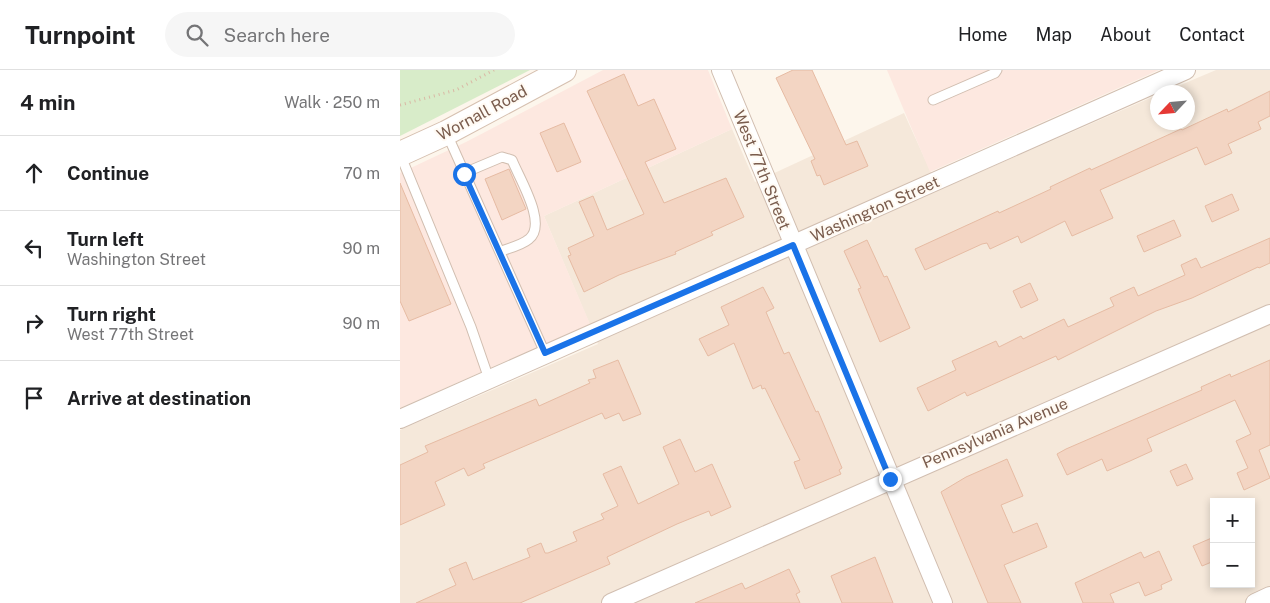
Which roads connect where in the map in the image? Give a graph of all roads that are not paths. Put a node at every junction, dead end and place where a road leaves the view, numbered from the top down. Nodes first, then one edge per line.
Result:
1 (564, 70) edge
2 (721, 70) edge
3 (997, 70) edge
4 (1186, 70) edge
5 (933, 100) dead end
6 (446, 133) junction
7 (400, 154) edge
8 (464, 174) junction
9 (793, 245) junction
10 (501, 251) junction
11 (1270, 314) edge
12 (545, 353) junction
13 (489, 379) junction
14 (400, 419) edge
15 (890, 479) junction
16 (1270, 596) edge
17 (611, 603) edge
18 (943, 603) edge
19 (1255, 603) edge

1 - 6 main road, Wornall Road
2 - 9 street, West 77th Street
3 - 5 lane
4 - 9 street, Washington Street
6 - 7 main road, Wornall Road
6 - 8 lane
7 - 13 lane
8 - 10 lane
8 - 10 lane
9 - 12 street, Washington Street
9 - 15 street, West 77th Street
10 - 12 lane
11 - 15 street, Pennsylvania Avenue
12 - 13 street, Washington Street
13 - 14 street, Washington Street
15 - 17 street, Pennsylvania Avenue
15 - 18 street, West 77th Street
16 - 19 street

